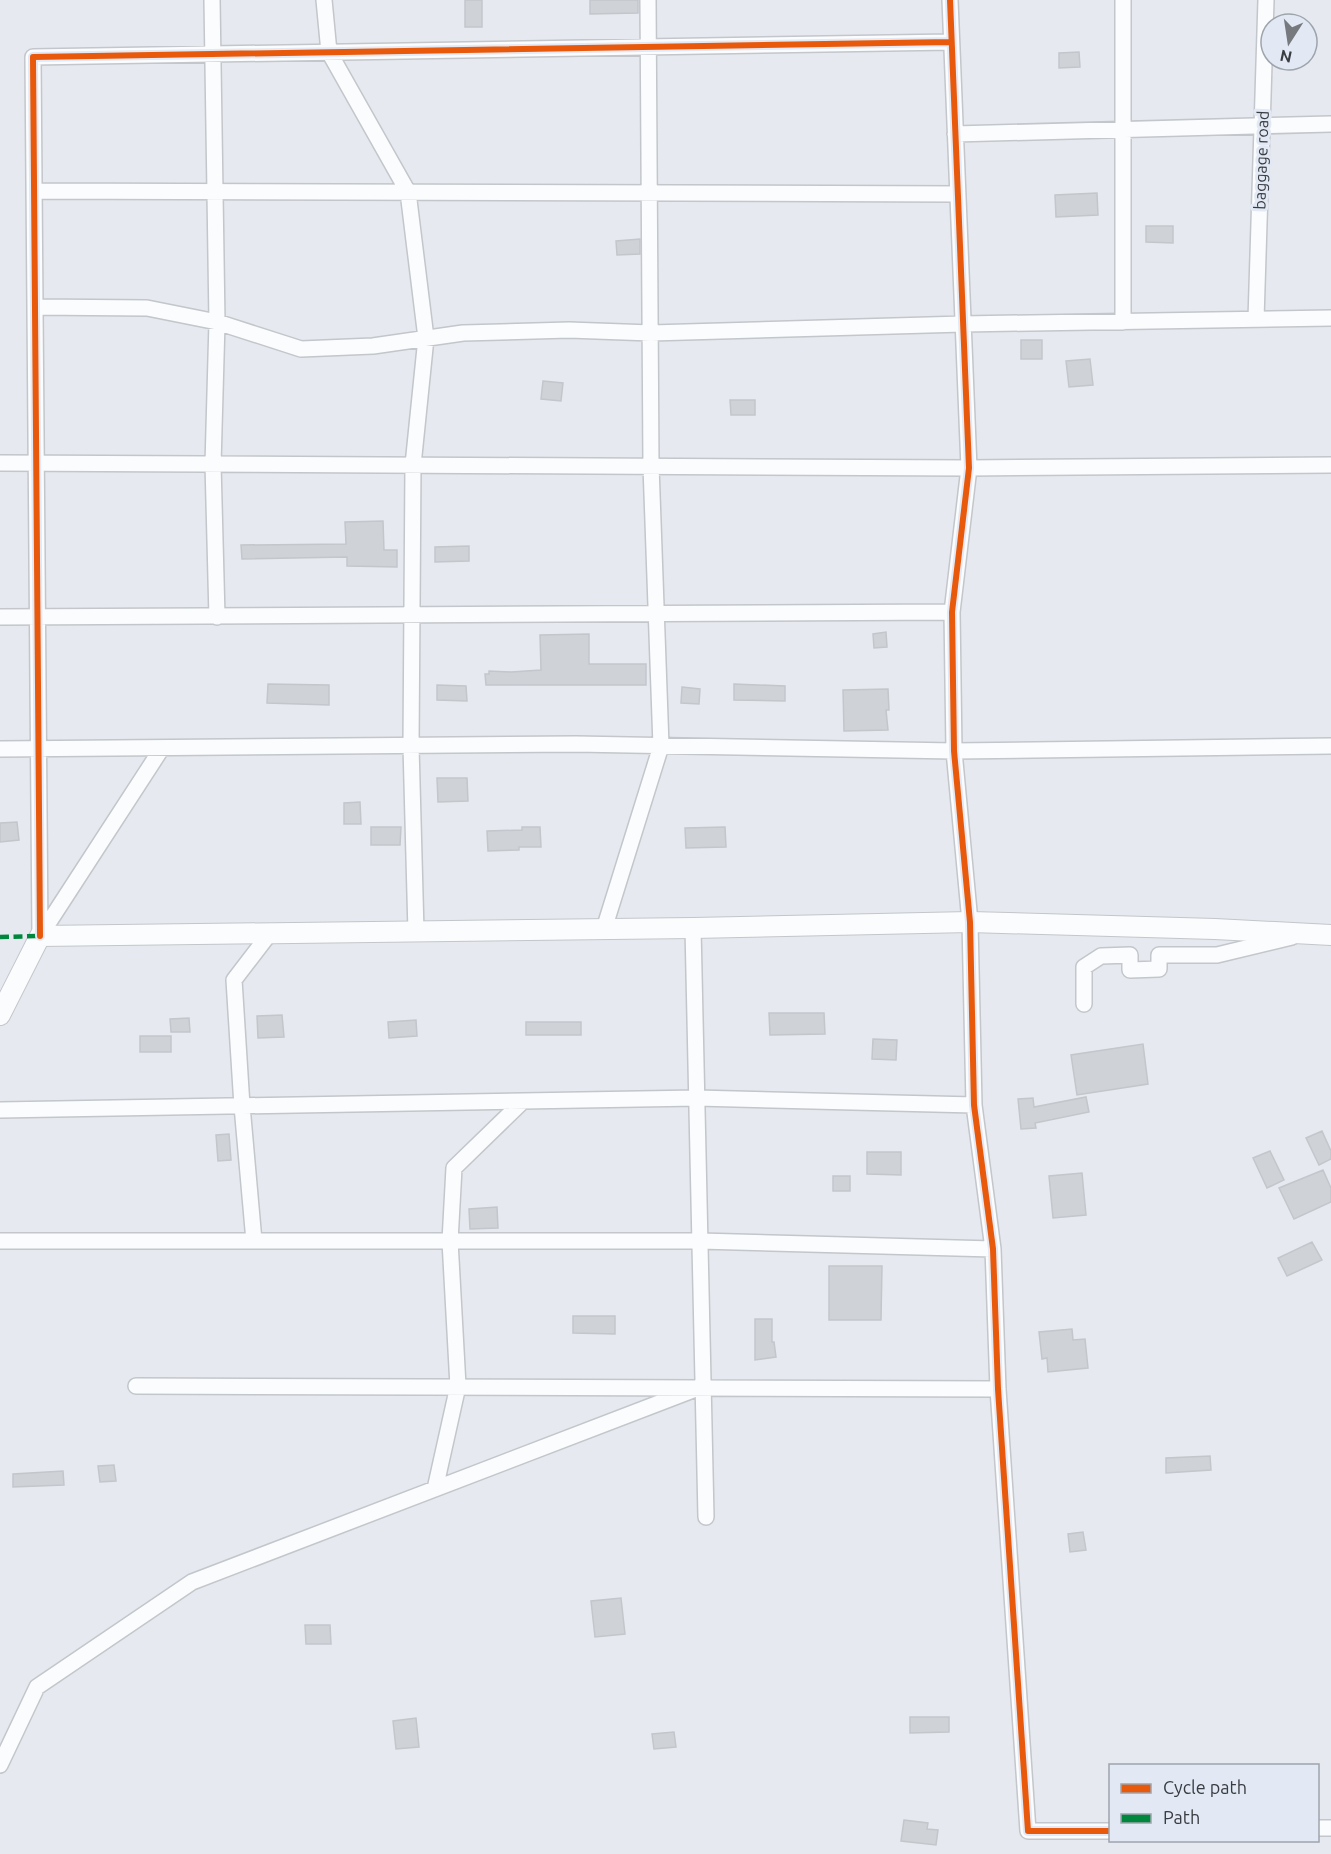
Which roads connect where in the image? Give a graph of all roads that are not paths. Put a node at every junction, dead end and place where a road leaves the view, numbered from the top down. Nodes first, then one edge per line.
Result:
1 (212, 0) edge
2 (324, 0) edge
3 (648, 0) edge
4 (950, 0) edge
5 (1123, 0) edge
6 (1266, 0) edge
7 (951, 42) junction
8 (649, 47) junction
9 (329, 52) junction
10 (213, 54) junction
11 (1331, 124) edge
12 (1263, 126) junction
13 (1122, 128) junction
14 (955, 134) junction
15 (34, 191) junction
16 (214, 192) junction
17 (408, 192) junction
18 (650, 193) junction
19 (958, 194) junction
20 (35, 308) junction
21 (1331, 318) edge
22 (1256, 320) junction
23 (217, 322) junction
24 (1123, 322) junction
25 (963, 324) junction
26 (651, 333) junction
27 (426, 338) junction
28 (0, 463) edge
29 (37, 463) junction
30 (213, 464) junction
31 (413, 465) junction
32 (1331, 465) edge
33 (651, 466) junction
34 (969, 468) junction
35 (952, 612) junction
36 (656, 614) junction
37 (411, 616) junction
38 (217, 617) junction
39 (0, 618) edge
40 (38, 618) junction
41 (411, 746) junction
42 (661, 746) junction
43 (1331, 746) edge
44 (162, 748) junction
45 (0, 749) edge
46 (39, 749) junction
47 (954, 751) junction
48 (970, 922) junction
49 (693, 928) junction
50 (604, 929) junction
51 (416, 932) junction
52 (270, 933) junction
53 (1304, 934) junction
54 (1331, 935) edge
55 (40, 936) junction
56 (1084, 1004) dead end
57 (0, 1015) edge
58 (697, 1098) junction
59 (523, 1101) junction
60 (974, 1105) junction
61 (242, 1106) junction
62 (0, 1110) edge
63 (0, 1241) edge
64 (254, 1241) junction
65 (450, 1241) junction
66 (700, 1241) junction
67 (993, 1250) junction
68 (136, 1386) dead end
69 (458, 1386) junction
70 (703, 1386) junction
71 (998, 1389) junction
72 (435, 1489) junction
73 (706, 1517) dead end
74 (0, 1765) edge
75 (1109, 1830) edge

1 - 10 street
2 - 9 street
3 - 8 street
4 - 7 street
5 - 13 street
6 - 12 street, baggage road
7 - 8 street
7 - 14 street
8 - 9 street
8 - 18 street
9 - 10 street
9 - 17 street
10 - 15 street
10 - 16 street
11 - 12 street
12 - 13 street
12 - 22 street, baggage road
13 - 14 street
13 - 24 street
14 - 19 street
15 - 16 street
15 - 20 street
16 - 17 street
16 - 23 street
17 - 18 street
17 - 27 street
18 - 19 street
18 - 26 street
19 - 25 street
20 - 23 street
20 - 29 street
21 - 22 street
22 - 24 street
23 - 27 street
23 - 30 street
24 - 25 street
25 - 26 street
25 - 34 street
26 - 27 street
26 - 33 street
27 - 31 street
28 - 29 street
29 - 30 street
29 - 40 street
30 - 31 street
30 - 38 street
31 - 33 street
31 - 37 street
32 - 34 street
33 - 34 street
33 - 36 street
34 - 35 street
35 - 36 street
35 - 47 street
36 - 37 street
36 - 42 street
37 - 38 street
37 - 41 street
38 - 40 street
39 - 40 street
40 - 46 street
41 - 42 street
41 - 44 street
41 - 51 street
42 - 47 street
42 - 50 street
43 - 47 street
44 - 46 street
44 - 55 street
45 - 46 street
46 - 55 street
47 - 48 street
48 - 49 street
48 - 53 street
48 - 60 street
49 - 50 street
49 - 58 street
50 - 51 street
51 - 52 street
52 - 55 street
52 - 61 street
53 - 54 street
53 - 56 street
55 - 57 street
58 - 59 street
58 - 60 street
58 - 66 street
59 - 61 street
59 - 65 street
60 - 67 street
61 - 62 street
61 - 64 street
63 - 64 street
64 - 65 street
65 - 66 street
65 - 69 street
66 - 67 street
66 - 70 street
67 - 71 street
68 - 69 street
69 - 70 street
69 - 72 street
70 - 71 street
70 - 72 street
70 - 73 street
71 - 75 street
72 - 74 street

